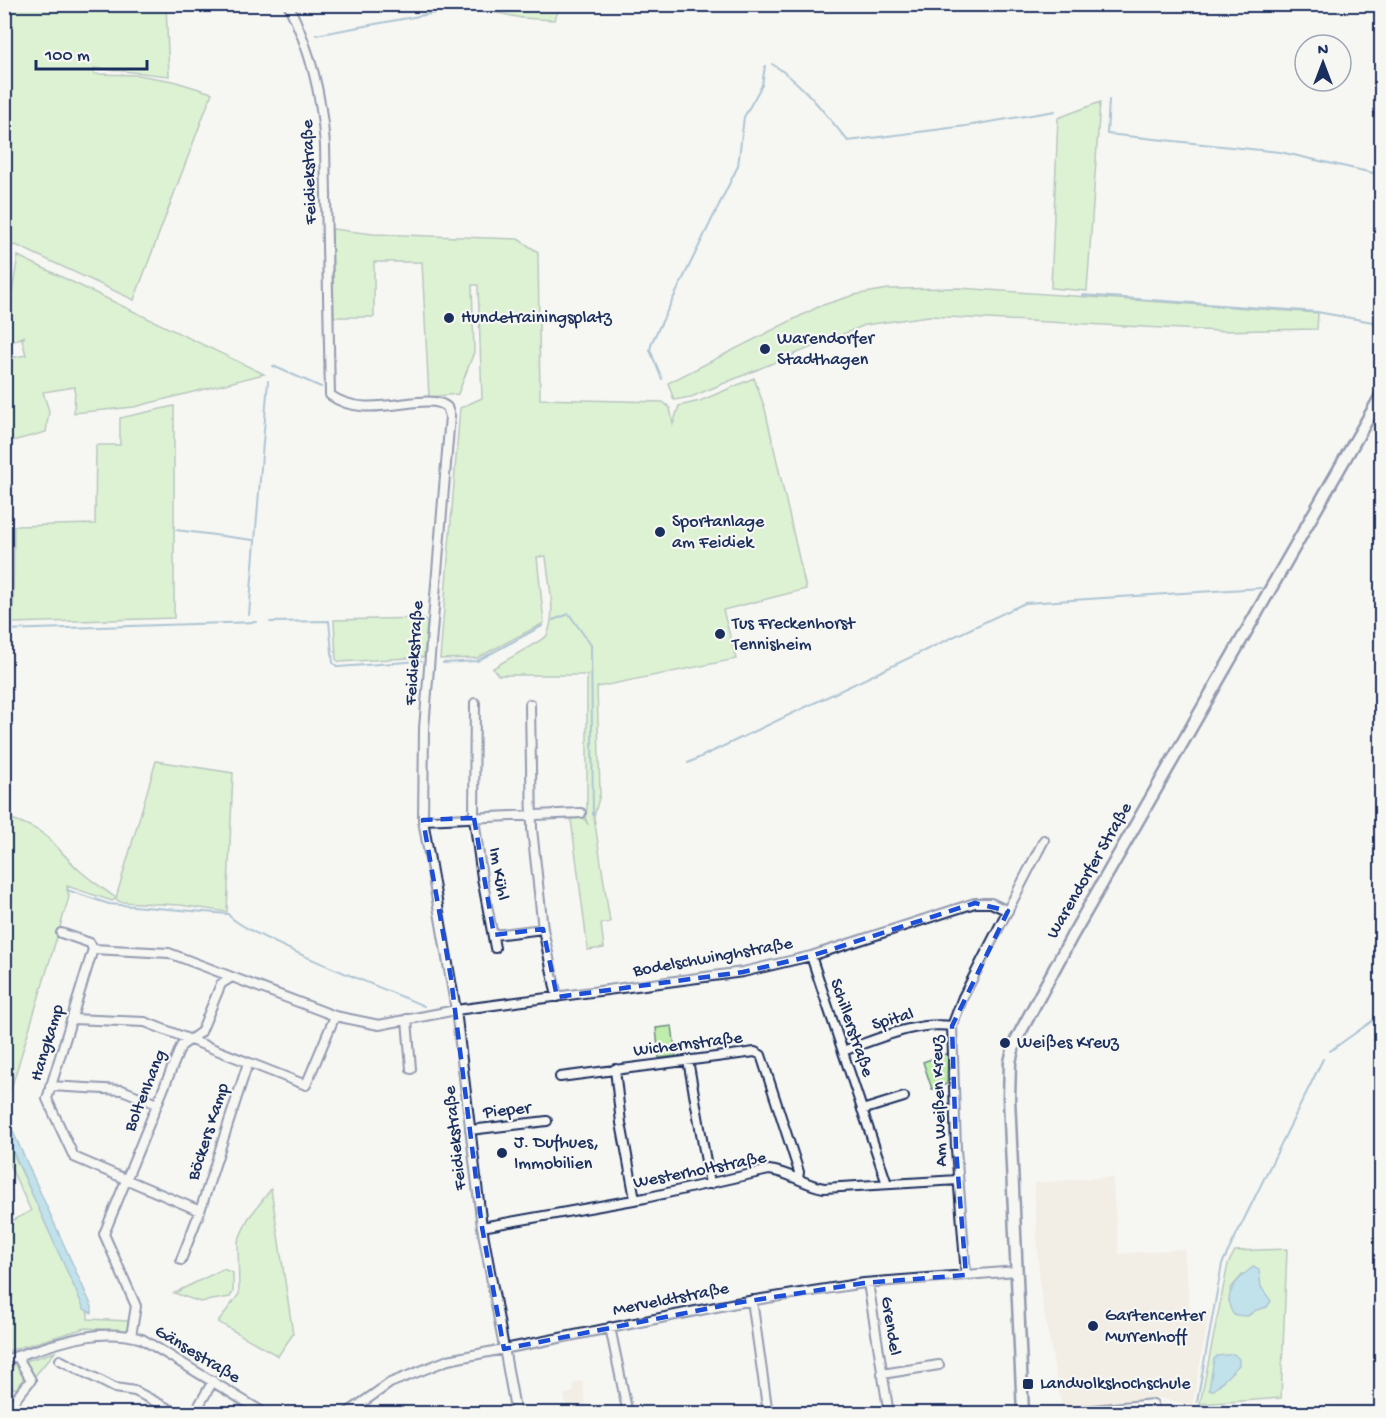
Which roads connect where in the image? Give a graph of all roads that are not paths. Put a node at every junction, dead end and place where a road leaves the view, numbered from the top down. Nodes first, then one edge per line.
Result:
1 (288, 4) edge
2 (1382, 394) edge
3 (475, 703) dead end
4 (531, 705) dead end
5 (581, 813) dead end
6 (533, 816) junction
7 (474, 818) junction
8 (423, 820) junction
9 (1044, 840) dead end
10 (1008, 911) junction
11 (543, 929) junction
12 (61, 933) dead end
13 (494, 934) junction
14 (495, 948) dead end
15 (93, 949) junction
16 (811, 956) junction
17 (232, 976) junction
18 (557, 997) junction
19 (456, 1010) junction
20 (335, 1016) junction
21 (72, 1019) junction
22 (407, 1019) junction
23 (952, 1026) junction
24 (191, 1040) junction
25 (843, 1051) junction
26 (688, 1060) junction
27 (248, 1063) junction
28 (411, 1069) dead end
29 (615, 1069) junction
30 (560, 1077) dead end
31 (50, 1086) junction
32 (904, 1097) dead end
33 (157, 1104) junction
34 (862, 1110) junction
35 (547, 1121) dead end
36 (470, 1130) junction
37 (798, 1178) junction
38 (958, 1180) junction
39 (125, 1181) junction
40 (710, 1184) junction
41 (887, 1184) junction
42 (635, 1199) junction
43 (200, 1211) junction
44 (482, 1227) junction
45 (181, 1260) dead end
46 (1017, 1271) junction
47 (966, 1275) junction
48 (868, 1283) junction
49 (752, 1300) junction
50 (610, 1327) junction
51 (131, 1336) junction
52 (504, 1349) junction
53 (17, 1356) junction
54 (4, 1360) edge
55 (60, 1360) dead end
56 (939, 1365) dead end
57 (882, 1374) junction
58 (213, 1381) junction
59 (4, 1413) edge
60 (178, 1413) edge
61 (194, 1413) edge
62 (266, 1413) edge
63 (346, 1413) edge
64 (516, 1413) edge
65 (628, 1413) edge
66 (768, 1413) edge
67 (889, 1413) edge
68 (1023, 1413) edge
69 (1053, 1413) edge
70 (1068, 1413) edge
71 (1155, 1413) edge

1 - 8 street, Feidiekstraße
2 - 46 main road, Warendorfer Straße
3 - 7 street, Im Kühl
4 - 6 street, Im Kühl
5 - 6 street
6 - 7 street
6 - 11 street, Im Kühl
7 - 8 street
7 - 13 street, Im Kühl
8 - 19 street, Feidiekstraße
9 - 10 street, Am Weißen Kreuz
10 - 16 street, Bodelschwinghstraße
10 - 23 street, Am Weißen Kreuz
11 - 13 street
11 - 18 street, Im Kühl
12 - 15 street
13 - 14 street, Im Kühl
15 - 17 street
15 - 21 street, Hangkamp
16 - 18 street, Bodelschwinghstraße
16 - 25 street, Schillerstraße
17 - 20 street
17 - 24 street, Boltenhang
18 - 19 street, Bodelschwinghstraße
19 - 22 street
19 - 36 street, Feidiekstraße
20 - 22 street
20 - 27 street
21 - 24 street
21 - 31 street, Hangkamp
22 - 28 street
23 - 25 street, Spital
23 - 38 street, Am Weißen Kreuz
24 - 27 street
24 - 33 street, Boltenhang
25 - 34 street, Schillerstraße
26 - 29 street, Wichernstraße
26 - 37 street, Wichernstraße
26 - 40 street
27 - 43 street, Böckers Kamp
29 - 30 street, Wichernstraße
29 - 42 street
31 - 33 street
31 - 39 street, Hangkamp
32 - 34 street
33 - 39 street, Boltenhang
34 - 41 street, Schillerstraße
35 - 36 street, Pieper
36 - 44 street, Feidiekstraße
37 - 40 street, Westerholtstraße
37 - 41 street, Westerholtstraße
38 - 41 street, Westerholtstraße
38 - 47 street, Am Weißen Kreuz
39 - 43 street, Böckers Kamp
39 - 51 street, Boltenhang
40 - 42 street, Westerholtstraße
42 - 44 street, Westerholtstraße
43 - 45 street, Böckers Kamp
44 - 52 street, Feidiekstraße
46 - 47 street, Merveldtstraße
46 - 68 main road, Warendorfer Straße
47 - 48 street, Merveldtstraße
48 - 49 street, Merveldtstraße
48 - 57 street, Grendel
49 - 50 street, Merveldtstraße
49 - 66 street
50 - 52 street, Merveldtstraße
50 - 65 street
51 - 53 street, Gänsestraße
51 - 58 street, Gänsestraße
52 - 63 street, Merveldtstraße
52 - 64 street, Feidiekstraße
53 - 54 street, Gänsestraße
53 - 59 street
55 - 60 street
56 - 57 street, Grendel
57 - 67 street, Grendel
58 - 61 street
58 - 62 street, Gänsestraße
69 - 70 street
70 - 71 street

